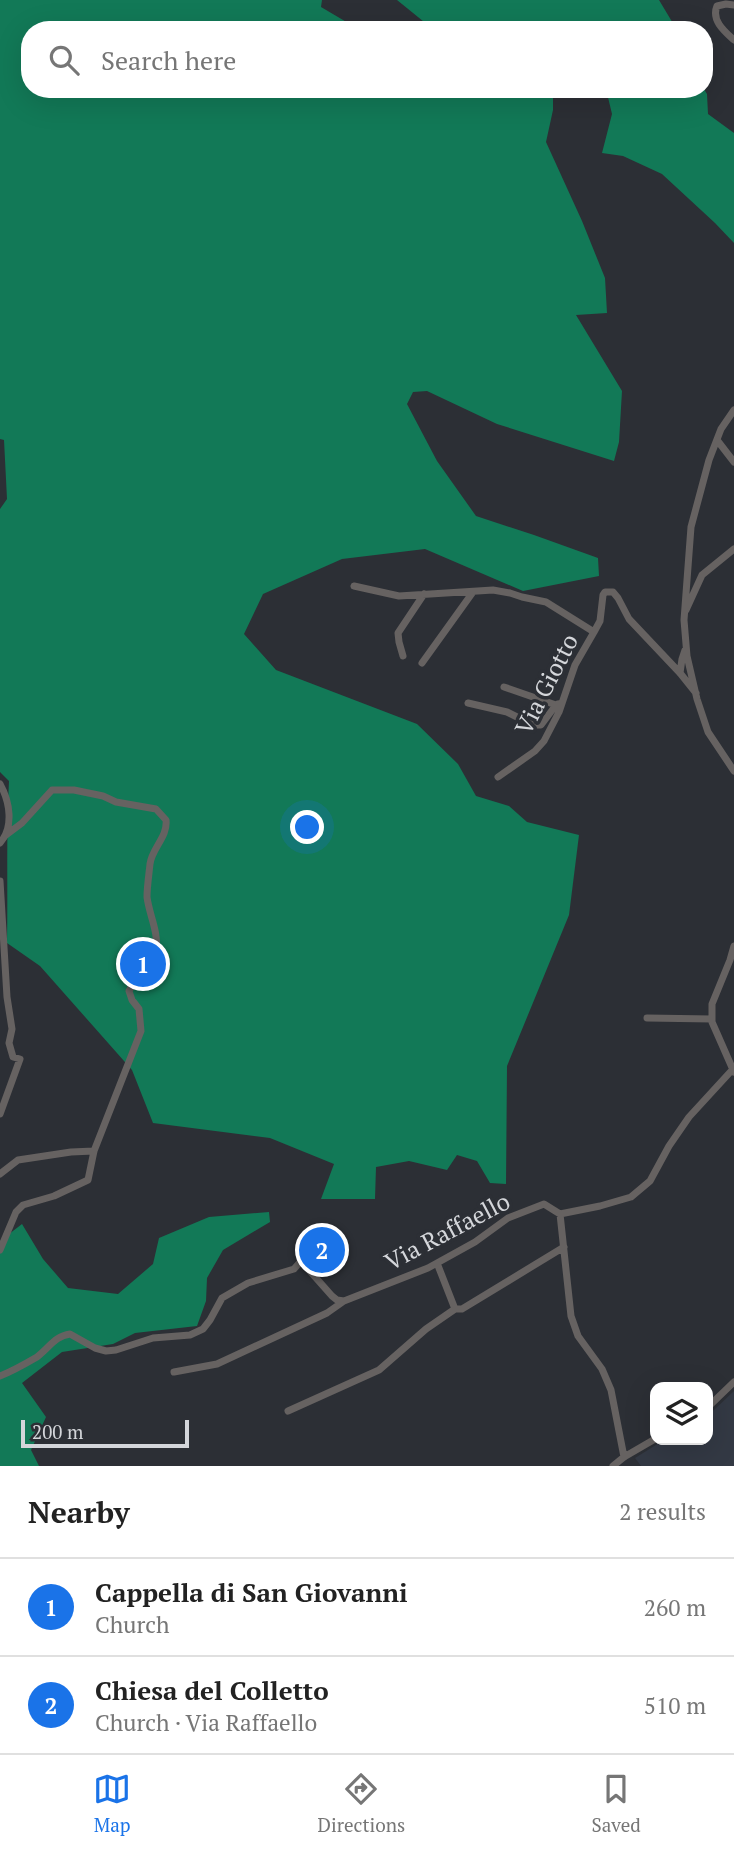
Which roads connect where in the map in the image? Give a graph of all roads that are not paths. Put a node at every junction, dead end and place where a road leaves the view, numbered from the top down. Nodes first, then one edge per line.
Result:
1 (734, 5) edge
2 (734, 40) edge
3 (734, 410) edge
4 (717, 440) junction
5 (734, 462) edge
6 (734, 549) edge
7 (354, 586) dead end
8 (473, 592) junction
9 (425, 594) junction
10 (684, 615) junction
11 (594, 632) junction
12 (687, 647) junction
13 (403, 656) dead end
14 (422, 663) dead end
15 (680, 673) junction
16 (503, 687) dead end
17 (696, 693) junction
18 (468, 702) dead end
19 (559, 704) junction
20 (734, 771) edge
21 (498, 777) dead end
22 (0, 784) edge
23 (6, 835) junction
24 (0, 843) edge
25 (0, 881) edge
26 (734, 946) edge
27 (647, 1018) dead end
28 (712, 1019) junction
29 (733, 1070) edge
30 (0, 1114) edge
31 (94, 1151) junction
32 (0, 1174) edge
33 (560, 1214) junction
34 (564, 1247) junction
35 (0, 1250) edge
36 (437, 1263) junction
37 (344, 1301) junction
38 (455, 1309) junction
39 (174, 1372) dead end
40 (0, 1376) edge
41 (734, 1382) edge
42 (713, 1402) edge
43 (288, 1411) dead end
44 (650, 1442) edge
45 (624, 1457) junction
46 (613, 1466) edge

1 - 2 street
3 - 4 street
4 - 5 street
4 - 10 street
6 - 10 street
7 - 9 street
8 - 9 street
8 - 11 street
8 - 14 street
9 - 13 street
10 - 12 street
11 - 15 street, Via Giotto
11 - 19 street, Via Giotto
12 - 15 street
12 - 17 street
15 - 17 street
16 - 19 street
17 - 20 street
18 - 19 street
19 - 21 street, Via Giotto
22 - 23 street
23 - 24 street
23 - 31 street
25 - 30 street
26 - 28 street
27 - 28 street
28 - 29 street
29 - 33 street, Via Raffaello
31 - 32 street
31 - 35 street
33 - 34 street
33 - 36 street, Via Raffaello
34 - 38 street
34 - 45 street
36 - 37 street, Via Raffaello
36 - 38 street
37 - 39 street, Via Raffaello
37 - 40 street
38 - 43 street
41 - 42 street
44 - 45 street
45 - 46 street

